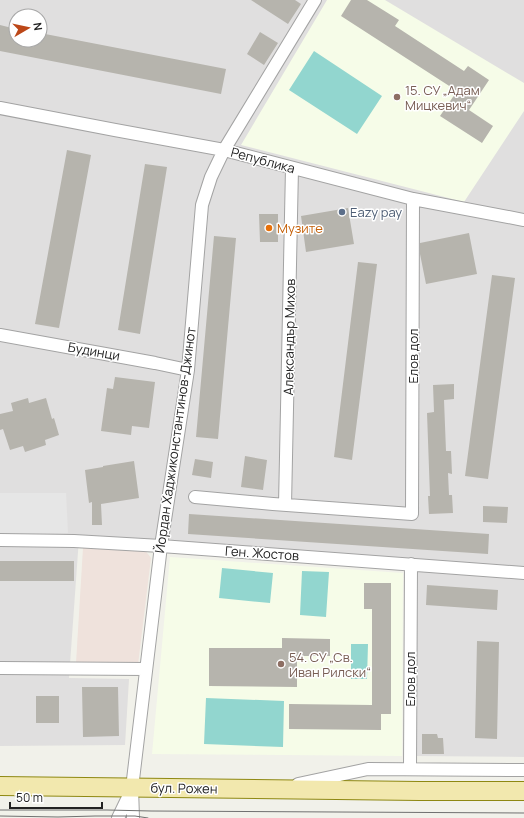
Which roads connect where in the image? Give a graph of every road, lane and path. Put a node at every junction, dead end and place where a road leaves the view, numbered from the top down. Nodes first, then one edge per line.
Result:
1 (315, 0) edge
2 (0, 108) edge
3 (224, 150) junction
4 (292, 168) junction
5 (413, 199) junction
6 (524, 220) edge
7 (0, 335) edge
8 (188, 370) junction
9 (195, 497) dead end
10 (285, 505) junction
11 (0, 540) edge
12 (160, 546) junction
13 (411, 564) junction
14 (524, 573) edge
15 (0, 668) edge
16 (146, 669) junction
17 (410, 769) junction
18 (524, 770) edge
19 (0, 786) edge
20 (132, 788) junction
21 (273, 789) junction
22 (524, 791) edge
23 (118, 818) edge
24 (133, 818) edge

1 - 3 street, Йордан Хаджиконстантинов-Джинот
2 - 3 street, Република
3 - 4 street, Република
3 - 8 street, Йордан Хаджиконстантинов-Джинот
4 - 5 street, Република
4 - 10 street, Александър Михов
5 - 6 street, Република
5 - 10 street, Елов дол
7 - 8 street, Будинци
8 - 12 street, Йордан Хаджиконстантинов-Джинот
9 - 10 street
11 - 12 street, Ген. Жостов
12 - 13 street, Ген. Жостов
12 - 16 street, Йордан Хаджиконстантинов-Джинот
13 - 14 street, Ген. Жостов
13 - 17 street, Елов дол
15 - 16 street
16 - 20 street, Йордан Хаджиконстантинов-Джинот
17 - 18 street, бул. Рожен
17 - 21 street, бул. Рожен
19 - 20 main road, бул. Рожен
20 - 21 main road, бул. Рожен
20 - 23 street
20 - 24 street
21 - 22 main road, бул. Рожен

